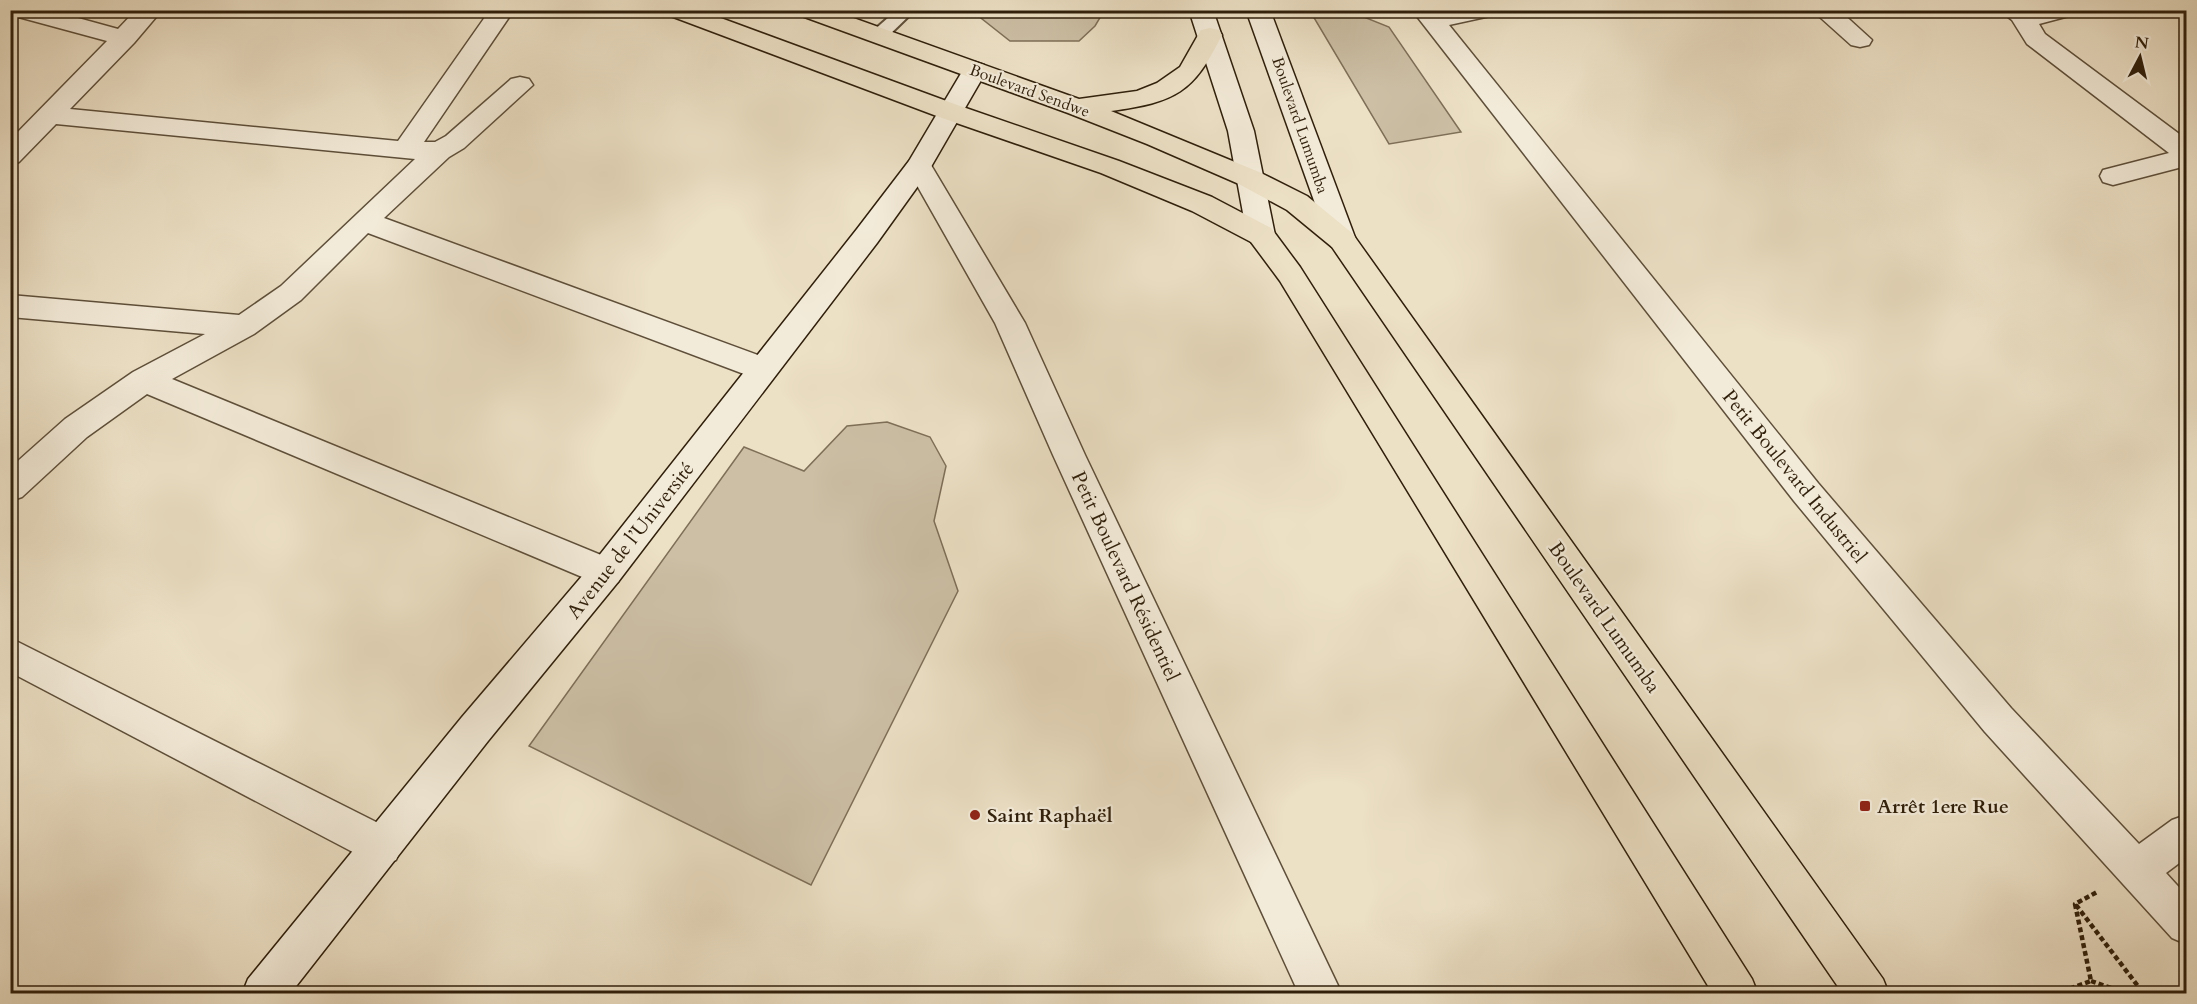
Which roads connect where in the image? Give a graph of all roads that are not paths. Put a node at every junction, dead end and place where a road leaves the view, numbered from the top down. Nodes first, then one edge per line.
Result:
1 (19, 10) edge
2 (150, 10) edge
3 (502, 10) edge
4 (676, 10) edge
5 (807, 10) edge
6 (907, 10) edge
7 (1201, 10) edge
8 (1258, 10) edge
9 (1487, 10) edge
10 (1824, 10) edge
11 (2065, 10) edge
12 (2017, 14) edge
13 (1428, 16) edge
14 (879, 35) junction
15 (1210, 35) junction
16 (125, 38) junction
17 (1860, 40) dead end
18 (975, 70) junction
19 (520, 85) dead end
20 (1077, 107) junction
21 (951, 112) junction
22 (49, 115) junction
23 (405, 150) junction
24 (440, 151) junction
25 (2187, 152) edge
26 (10, 156) edge
27 (2187, 157) edge
28 (919, 166) junction
29 (2113, 176) dead end
30 (1249, 178) junction
31 (364, 221) junction
32 (1261, 235) junction
33 (1341, 240) junction
34 (10, 306) edge
35 (244, 326) junction
36 (763, 369) junction
37 (144, 380) junction
38 (10, 488) edge
39 (606, 572) junction
40 (10, 654) edge
41 (2187, 834) edge
42 (382, 846) junction
43 (2137, 870) junction
44 (2187, 924) edge
45 (263, 993) edge
46 (1321, 993) edge
47 (1737, 993) edge
48 (1868, 993) edge

1 - 16 street
2 - 16 street
3 - 23 street
4 - 21 highway
5 - 14 highway, Boulevard Sendwe
6 - 14 lane
7 - 15 street
8 - 33 street, Boulevard Lumumba
9 - 13 street
10 - 17 street
11 - 12 street
12 - 25 street
13 - 43 street, Petit Boulevard Industriel
14 - 18 highway, Boulevard Sendwe
15 - 20 highway
15 - 30 street
16 - 22 street
18 - 20 highway, Boulevard Sendwe
18 - 21 street, Avenue de l’Université
19 - 24 street
20 - 30 highway, Boulevard Sendwe
21 - 28 street, Avenue de l’Université
21 - 32 highway
22 - 23 street
22 - 26 street
23 - 24 street
24 - 31 street
27 - 29 street
28 - 36 street, Avenue de l’Université
28 - 46 street, Petit Boulevard Résidentiel
30 - 32 street
30 - 33 highway, Boulevard Lumumba
31 - 35 street
31 - 36 street
32 - 47 highway
33 - 48 highway, Boulevard Lumumba
34 - 35 street
35 - 37 street
36 - 39 street, Avenue de l’Université
37 - 38 street
37 - 39 street
39 - 42 street, Avenue de l’Université
40 - 42 street
41 - 43 street
42 - 45 street, Avenue de l’Université
43 - 44 street, Petit Boulevard Industriel

